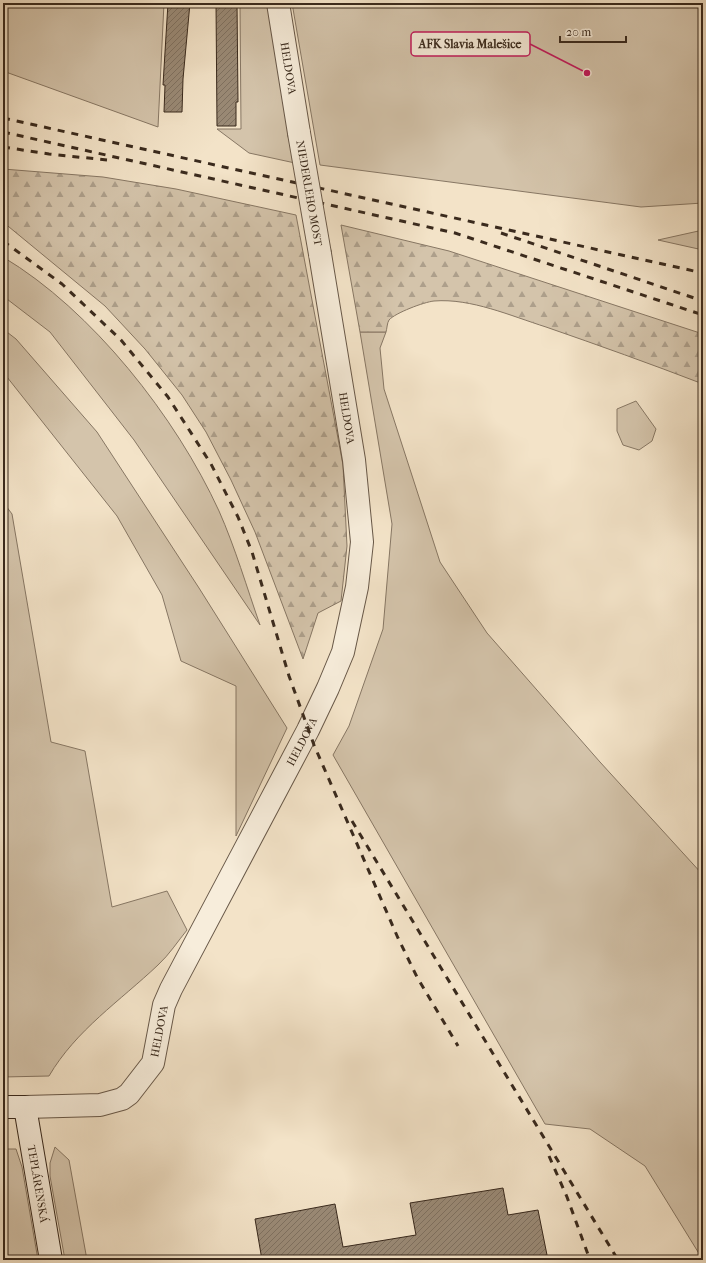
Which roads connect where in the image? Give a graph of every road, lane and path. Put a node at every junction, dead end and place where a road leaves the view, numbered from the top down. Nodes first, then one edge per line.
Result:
1 (278, 3) edge
2 (299, 133) joint
3 (320, 254) joint
4 (3, 1107) edge
5 (24, 1107) junction
6 (51, 1260) edge

1 - 2 street, HELDOVA
2 - 3 street, NIEDERLEHO MOST, bridge
3 - 5 street, HELDOVA
4 - 5 street, HELDOVA
5 - 6 street, TEPLÁRENSKÁ

